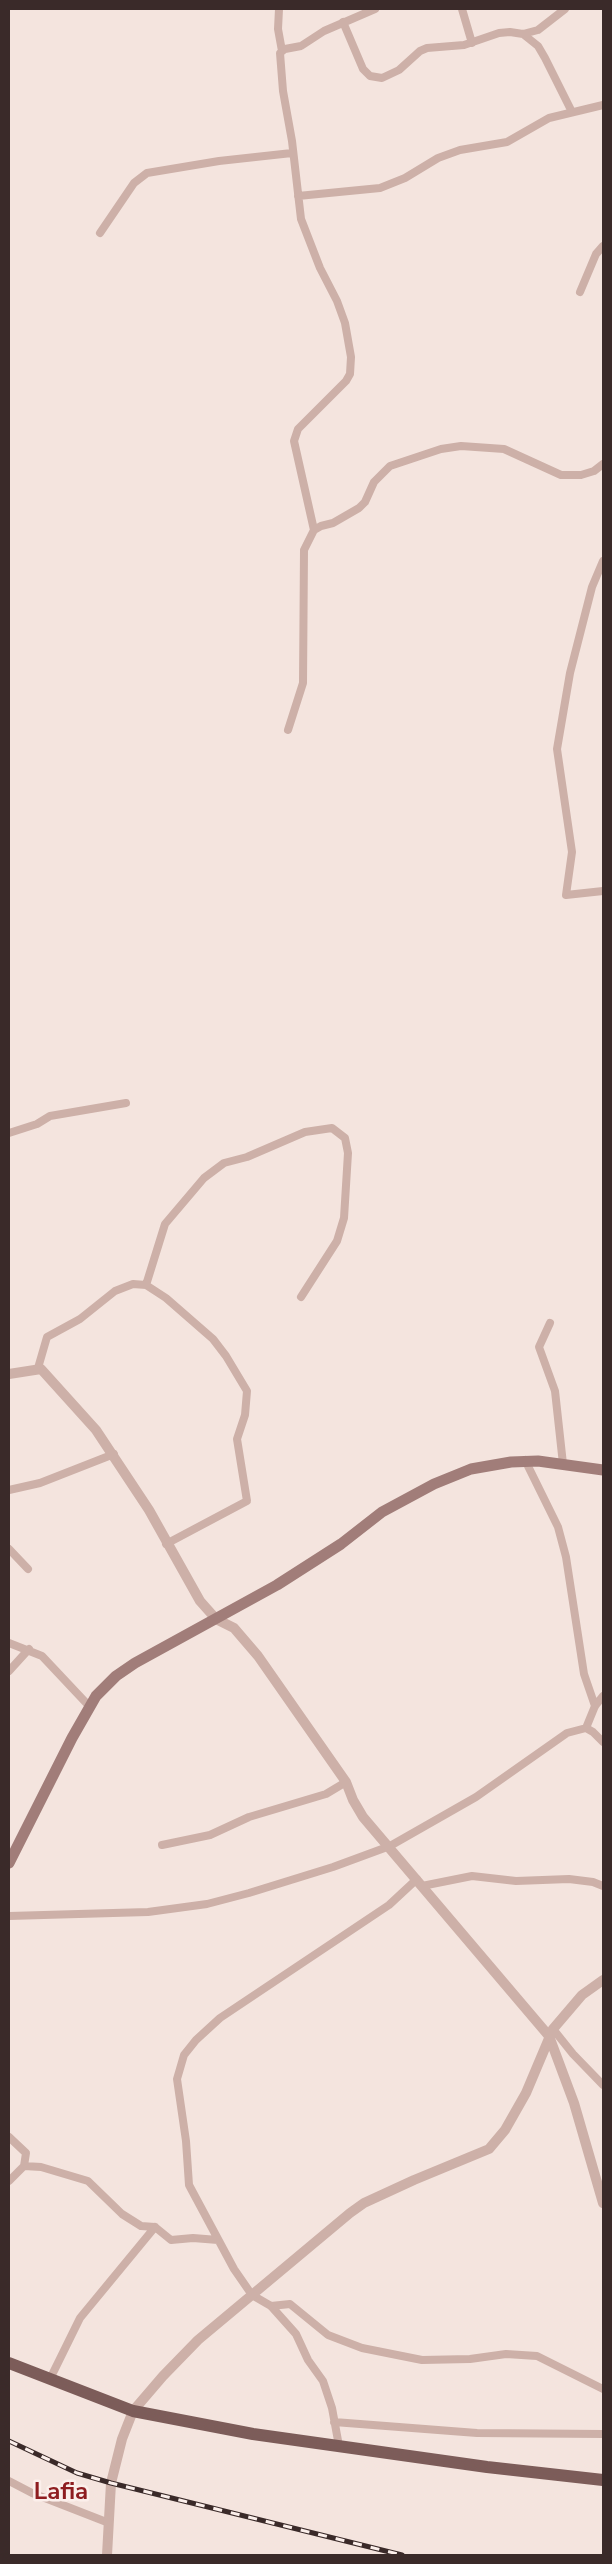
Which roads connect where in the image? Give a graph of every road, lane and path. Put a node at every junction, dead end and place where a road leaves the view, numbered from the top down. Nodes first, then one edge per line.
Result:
1 (279, 9) edge
2 (374, 9) edge
3 (462, 9) edge
4 (565, 9) edge
5 (343, 22) junction
6 (538, 30) junction
7 (523, 34) junction
8 (472, 43) junction
9 (538, 46) junction
10 (282, 51) junction
11 (603, 105) edge
12 (572, 112) junction
13 (292, 154) junction
14 (298, 196) junction
15 (100, 233) dead end
16 (603, 246) edge
17 (580, 292) dead end
18 (603, 464) edge
19 (314, 530) junction
20 (603, 560) edge
21 (288, 730) dead end
22 (603, 891) edge
23 (126, 1103) dead end
24 (9, 1133) edge
25 (146, 1284) junction
26 (301, 1297) dead end
27 (550, 1323) dead end
28 (38, 1368) junction
29 (9, 1374) edge
30 (114, 1454) junction
31 (525, 1460) junction
32 (563, 1464) junction
33 (603, 1470) edge
34 (9, 1490) edge
35 (166, 1544) junction
36 (9, 1549) edge
37 (28, 1569) dead end
38 (216, 1619) junction
39 (9, 1644) edge
40 (28, 1649) junction
41 (9, 1671) edge
42 (603, 1696) edge
43 (594, 1706) junction
44 (90, 1707) junction
45 (586, 1728) junction
46 (603, 1742) edge
47 (346, 1782) junction
48 (162, 1845) dead end
49 (390, 1846) junction
50 (9, 1863) edge
51 (419, 1883) junction
52 (603, 1886) edge
53 (9, 1916) edge
54 (603, 1980) edge
55 (551, 2032) junction
56 (603, 2085) edge
57 (9, 2136) edge
58 (24, 2166) junction
59 (9, 2181) edge
60 (603, 2203) edge
61 (155, 2227) junction
62 (218, 2240) junction
63 (252, 2295) junction
64 (270, 2306) junction
65 (9, 2363) edge
66 (50, 2378) junction
67 (603, 2389) edge
68 (134, 2411) junction
69 (334, 2422) junction
70 (603, 2434) edge
71 (339, 2446) junction
72 (603, 2480) edge
73 (9, 2481) edge
74 (109, 2523) junction
75 (107, 2555) edge

1 - 10 street
2 - 5 street
3 - 8 street
4 - 6 street
5 - 8 street
5 - 10 street
6 - 7 street
6 - 9 street
7 - 8 street
7 - 9 street
9 - 12 street
10 - 13 street
11 - 12 street
12 - 14 street
13 - 14 street
13 - 15 street
14 - 19 street
16 - 17 street
18 - 19 street
19 - 21 street
20 - 22 street
23 - 24 street
25 - 26 street
25 - 28 street
25 - 35 street
27 - 32 street
28 - 29 street
28 - 30 street
30 - 34 street
30 - 35 street
31 - 32 main road
31 - 38 main road
31 - 43 street
32 - 33 main road
35 - 38 street
36 - 37 street
38 - 44 main road
38 - 47 street
39 - 40 street
40 - 41 street
40 - 44 street
42 - 43 street
43 - 45 street
44 - 50 main road
45 - 46 street
45 - 49 street
47 - 48 street
47 - 49 street
49 - 51 street
49 - 53 street
51 - 52 street
51 - 55 street
51 - 62 street
54 - 55 street
55 - 56 street
55 - 60 street
55 - 63 street
57 - 58 street
58 - 59 street
58 - 61 street
61 - 62 street
61 - 66 street
62 - 63 street
63 - 64 street
63 - 68 street
64 - 67 street
64 - 69 street
65 - 66 main road
66 - 68 main road
68 - 71 main road
68 - 74 street
69 - 70 street
69 - 71 street
71 - 72 main road
73 - 74 street
74 - 75 street

